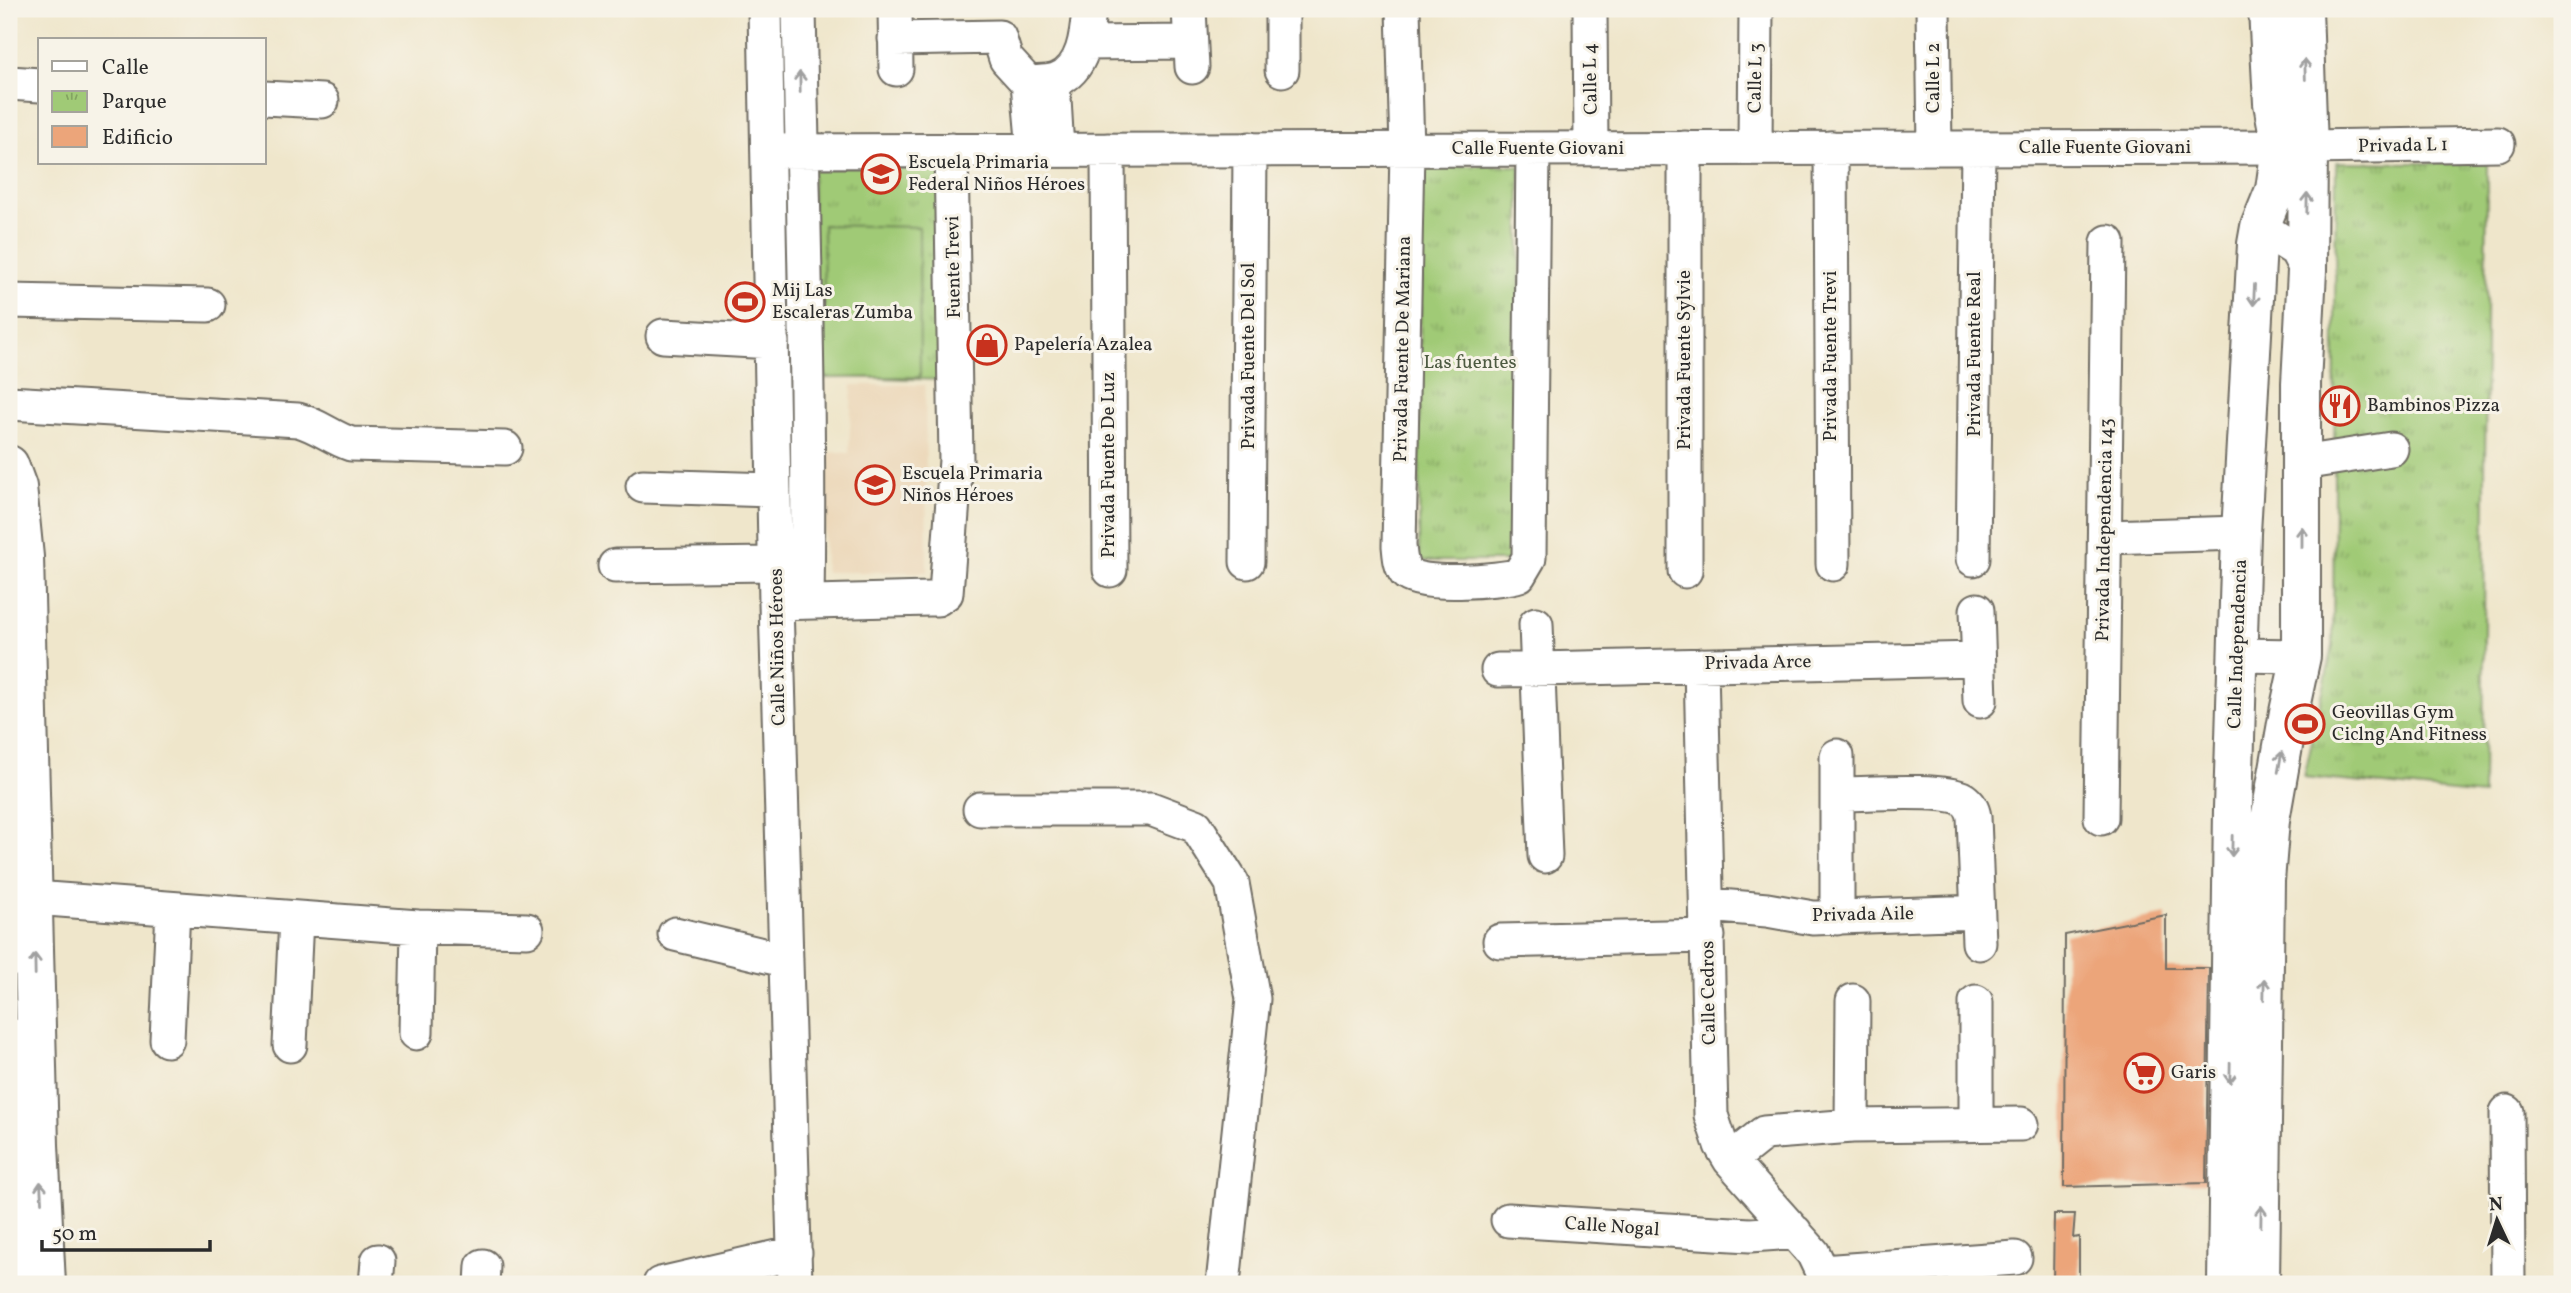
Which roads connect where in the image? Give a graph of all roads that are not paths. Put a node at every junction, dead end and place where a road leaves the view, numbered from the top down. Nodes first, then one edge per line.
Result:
1 (765, 9) edge
2 (799, 9) edge
3 (1090, 9) edge
4 (1189, 9) edge
5 (1282, 9) edge
6 (1403, 9) edge
7 (1590, 9) edge
8 (1756, 9) edge
9 (1933, 9) edge
10 (2268, 9) edge
11 (2302, 9) edge
12 (998, 23) edge
13 (895, 39) edge
14 (1086, 43) junction
15 (1282, 70) dead end
16 (1040, 82) junction
17 (9, 83) edge
18 (38, 85) edge
19 (266, 98) edge
20 (322, 101) dead end
21 (2498, 144) dead end
22 (2280, 147) junction
23 (1685, 148) junction
24 (1755, 148) junction
25 (1831, 148) junction
26 (1935, 148) junction
27 (1978, 148) junction
28 (1251, 149) junction
29 (1407, 149) junction
30 (1533, 149) junction
31 (1591, 149) junction
32 (803, 150) junction
33 (951, 150) junction
34 (1045, 150) junction
35 (1108, 150) junction
36 (768, 151) junction
37 (2260, 227) junction
38 (2108, 242) dead end
39 (2306, 271) junction
40 (9, 302) edge
41 (208, 305) dead end
42 (663, 336) dead end
43 (772, 342) junction
44 (9, 403) edge
45 (505, 448) dead end
46 (2391, 449) dead end
47 (2302, 463) junction
48 (10, 472) edge
49 (643, 486) dead end
50 (774, 490) junction
51 (2241, 533) junction
52 (2105, 537) junction
53 (1973, 559) dead end
54 (1247, 562) dead end
55 (776, 564) junction
56 (1833, 564) dead end
57 (615, 566) dead end
58 (1110, 569) dead end
59 (1685, 571) dead end
60 (792, 602) junction
61 (1977, 610) dead end
62 (1536, 624) dead end
63 (2239, 655) junction
64 (2301, 656) junction
65 (1978, 659) junction
66 (1701, 665) junction
67 (1498, 670) dead end
68 (1539, 670) junction
69 (1980, 701) dead end
70 (1837, 756) dead end
71 (1838, 794) junction
72 (980, 809) dead end
73 (2101, 818) dead end
74 (1545, 856) dead end
75 (21, 897) edge
76 (173, 909) junction
77 (296, 918) junction
78 (1837, 918) junction
79 (1708, 921) junction
80 (418, 927) junction
81 (527, 930) dead end
82 (676, 934) dead end
83 (1500, 941) dead end
84 (786, 958) junction
85 (10, 960) edge
86 (1853, 1001) dead end
87 (1976, 1002) dead end
88 (416, 1033) dead end
89 (167, 1040) dead end
90 (289, 1045) dead end
91 (2507, 1112) dead end
92 (1711, 1115) junction
93 (1976, 1124) junction
94 (2021, 1124) dead end
95 (1852, 1126) junction
96 (1764, 1133) junction
97 (1730, 1160) junction
98 (1755, 1188) junction
99 (1508, 1220) dead end
100 (1795, 1232) junction
101 (1716, 1233) junction
102 (2015, 1258) dead end
103 (795, 1268) edge
104 (1951, 1274) edge
105 (1822, 1278) edge
106 (20, 1284) edge
107 (46, 1284) edge
108 (660, 1284) edge
109 (1223, 1284) edge
110 (2227, 1284) edge
111 (2260, 1284) edge
112 (2508, 1284) edge

1 - 36 street, Calle Niños Héroes
32 -> 2 street
3 - 14 street
4 - 14 street
5 - 15 street
6 - 29 street, Privada Fuente De Mariana
7 - 31 street, Calle L 4
8 - 24 street, Calle L 3
9 - 26 street, Calle L 2
10 - 22 main road, Calle Independencia
22 -> 11 main road, Calle Independencia
12 - 13 street
12 - 16 street
14 - 16 street
16 - 34 street
17 - 18 street
19 - 20 street
21 - 22 street, Privada L 1
22 - 27 street, Calle Fuente Giovani
22 - 37 main road, Calle Independencia
39 -> 22 main road, Calle Independencia
23 - 24 street, Calle Fuente Giovani
23 - 31 street, Calle Fuente Giovani
23 - 59 street, Privada Fuente Sylvie
24 - 25 street, Calle Fuente Giovani
25 - 26 street, Calle Fuente Giovani
25 - 56 street, Privada Fuente Trevi
26 - 27 street, Calle Fuente Giovani
27 - 53 street, Privada Fuente Real
28 - 29 street, Calle Fuente Giovani
28 - 35 street, Calle Fuente Giovani
28 - 54 street, Privada Fuente Del Sol
29 - 30 street, Calle Fuente Giovani
29 - 30 street, Privada Fuente De Mariana
30 - 31 street, Calle Fuente Giovani
32 - 33 street, Calle Fuente Giovani
32 - 36 street, Calle Fuente Giovani
32 - 60 street
33 - 34 street, Calle Fuente Giovani
33 - 60 street, Fuente Trevi
34 - 35 street, Calle Fuente Giovani
35 - 58 street, Privada Fuente De Luz
36 - 43 street, Calle Niños Héroes
37 - 39 street
37 -> 51 main road, Calle Independencia
38 - 52 street, Privada Independencia 143
39 - 47 main road, Calle Independencia
40 - 41 street
42 - 43 street
43 - 50 street, Calle Niños Héroes
44 - 45 street
46 - 47 street
64 -> 47 main road, Calle Independencia
48 - 75 main road
49 - 50 street
50 - 55 street, Calle Niños Héroes
51 - 52 street
51 - 63 main road, Calle Independencia
52 - 73 street, Privada Independencia 143
55 - 57 street
55 - 60 street, Calle Niños Héroes
60 - 84 street, Calle Niños Héroes
61 - 65 street
62 - 68 street
63 - 64 street
63 -> 110 main road, Calle Independencia
111 -> 64 main road, Calle Independencia
65 - 66 street, Privada Arce
65 - 69 street
66 - 68 street, Privada Arce
66 - 79 street, Calle Cedros
67 - 68 street, Privada Arce
68 - 74 street
70 - 71 street
71 - 78 street
71 - 78 street, Privada Aile
72 - 109 street
75 - 76 street
75 - 85 main road
107 -> 75 main road
76 - 77 street
76 - 89 street
77 - 80 street
77 - 90 street
78 - 79 street, Privada Aile
79 - 83 street, Privada Aile
79 - 92 street, Calle Cedros
80 - 81 street
80 - 88 street
82 - 84 street
84 - 103 street, Calle Niños Héroes
85 - 106 main road
86 - 95 street
87 - 93 street
91 - 112 street
92 - 96 street
92 - 97 street, Calle Cedros
93 - 94 street
93 - 95 street
95 - 96 street
96 - 97 street
97 - 98 street, Calle Cedros
98 - 100 street, Calle Cedros
98 - 101 street
99 - 101 street, Calle Nogal
100 - 101 street, Calle Nogal
100 - 105 street, Calle Cedros
102 - 104 street
103 - 108 street
104 - 105 street

